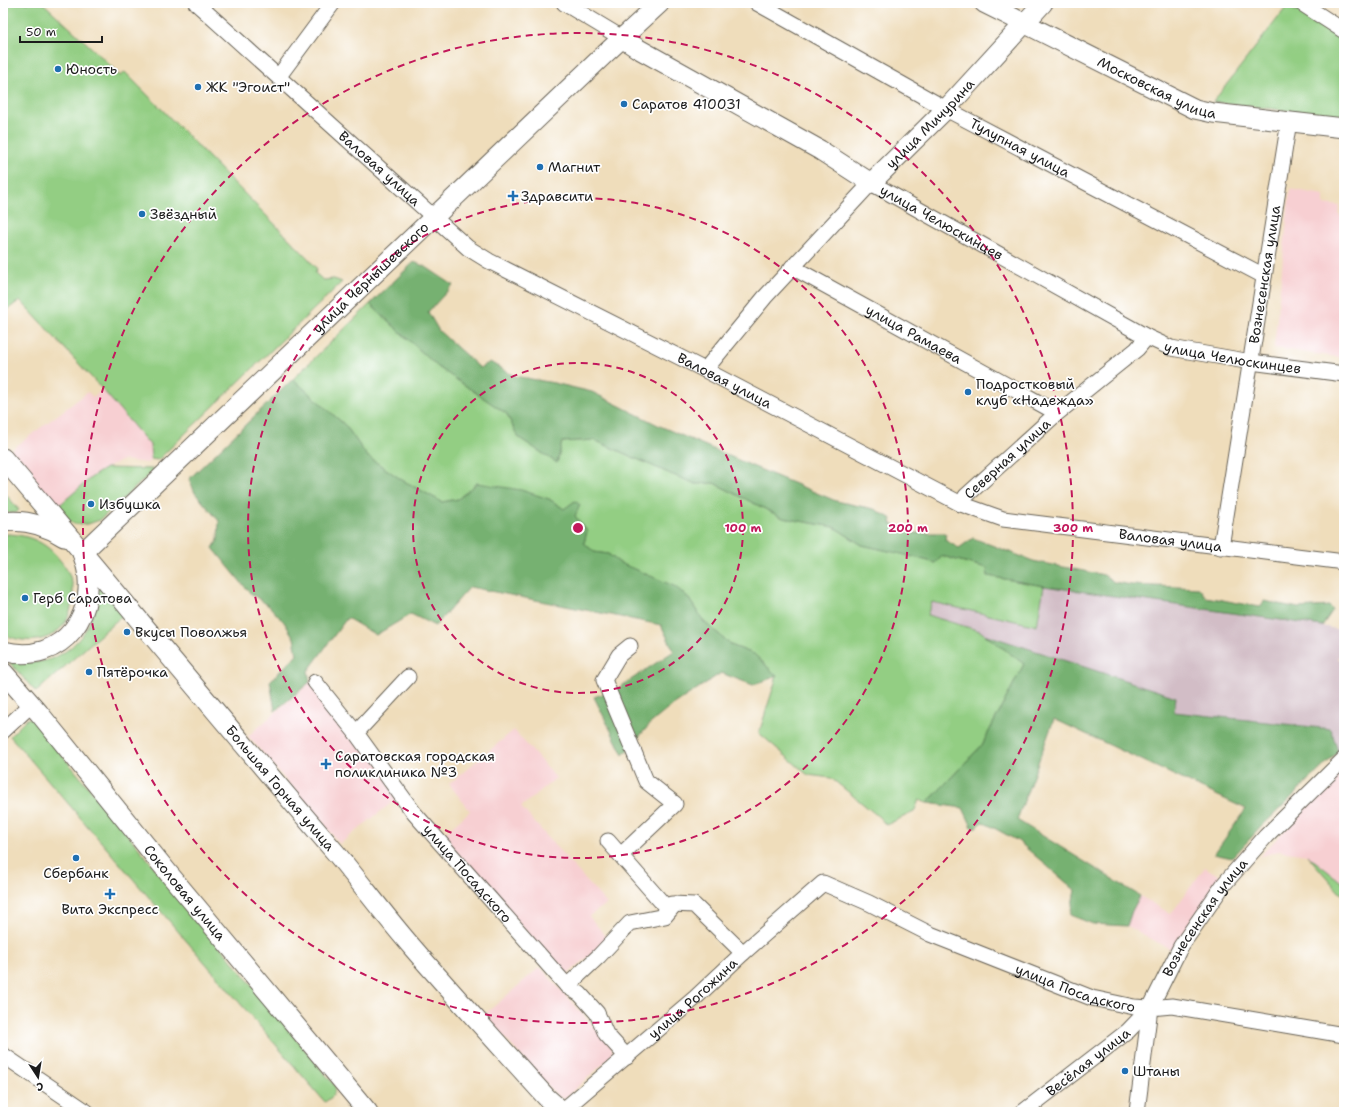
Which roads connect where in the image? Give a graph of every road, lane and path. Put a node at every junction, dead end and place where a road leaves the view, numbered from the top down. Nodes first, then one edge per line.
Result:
1 (196, 3) edge
2 (334, 3) edge
3 (564, 3) edge
4 (660, 3) edge
5 (756, 3) edge
6 (984, 3) edge
7 (1043, 3) edge
8 (1301, 3) edge
9 (1024, 24) junction
10 (1344, 31) edge
11 (622, 38) junction
12 (279, 76) junction
13 (946, 109) junction
14 (1289, 121) junction
15 (1344, 128) edge
16 (871, 183) junction
17 (434, 218) junction
18 (792, 267) junction
19 (1264, 276) junction
20 (1147, 337) junction
21 (1251, 362) junction
22 (705, 370) junction
23 (1344, 374) edge
24 (1055, 415) junction
25 (3, 453) edge
26 (3, 458) edge
27 (961, 504) junction
28 (3, 522) edge
29 (1221, 547) junction
30 (86, 550) junction
31 (1344, 562) edge
32 (630, 646) dead end
33 (3, 651) edge
34 (3, 672) edge
35 (408, 677) dead end
36 (315, 682) dead end
37 (32, 704) junction
38 (3, 731) edge
39 (356, 733) junction
40 (1344, 759) edge
41 (608, 841) dead end
42 (621, 855) junction
43 (823, 883) joint
44 (675, 904) junction
45 (743, 953) junction
46 (567, 986) junction
47 (1150, 1008) junction
48 (1344, 1035) edge
49 (3, 1055) edge
50 (627, 1057) junction
51 (87, 1112) edge
52 (368, 1112) edge
53 (562, 1112) edge
54 (1023, 1112) edge
55 (1137, 1112) edge

1 - 12 street, Валовая улица
2 - 12 street
3 - 11 street, улица Челюскинцев
4 - 11 main road, улица Чернышевского
5 - 13 street, Тулупная улица
6 - 9 main road, Московская улица
7 - 9 main road, улица Мичурина
8 - 10 street
9 - 13 main road, улица Мичурина
9 - 14 main road, Московская улица
11 - 16 main road, улица Челюскинцев
11 - 17 main road, улица Чернышевского
12 - 17 street, Валовая улица
13 - 16 main road, улица Мичурина
13 - 19 street, Тулупная улица
14 - 15 main road, Московская улица
14 - 19 street, Вознесенская улица
16 - 18 street, улица Мичурина
16 - 20 street, улица Челюскинцев
17 - 22 street, Валовая улица
17 - 30 main road, улица Чернышевского
18 - 22 street, улица Мичурина
18 - 24 street, улица Рамаева
19 - 21 street, Вознесенская улица
20 - 21 street, улица Челюскинцев
20 - 24 street, Северная улица
21 - 23 street, улица Челюскинцев
21 - 29 street, Вознесенская улица
22 - 27 street, Валовая улица
24 - 27 street, Северная улица
25 - 30 street
26 - 30 main road, Большая Горная улица
27 - 29 street, Валовая улица
28 - 30 main road
29 - 31 street, Валовая улица
30 - 33 main road
30 - 53 main road, Большая Горная улица
32 - 42 street
34 - 37 main road, Соколовая улица
35 - 39 street
36 - 39 street, улица Посадского
37 - 38 street
37 - 52 main road, Соколовая улица
39 - 46 street, улица Посадского
40 - 47 street, Вознесенская улица
41 - 42 street
42 - 44 street
43 - 45 street, улица Рогожина
43 - 47 street, улица Посадского
44 - 45 street
44 - 46 street
45 - 50 street, улица Рогожина
46 - 50 street, улица Посадского
47 - 48 street, улица Посадского
47 - 54 street, Весёлая улица
47 - 55 street, Вознесенская улица
49 - 51 street
50 - 53 street, улица Рогожина

